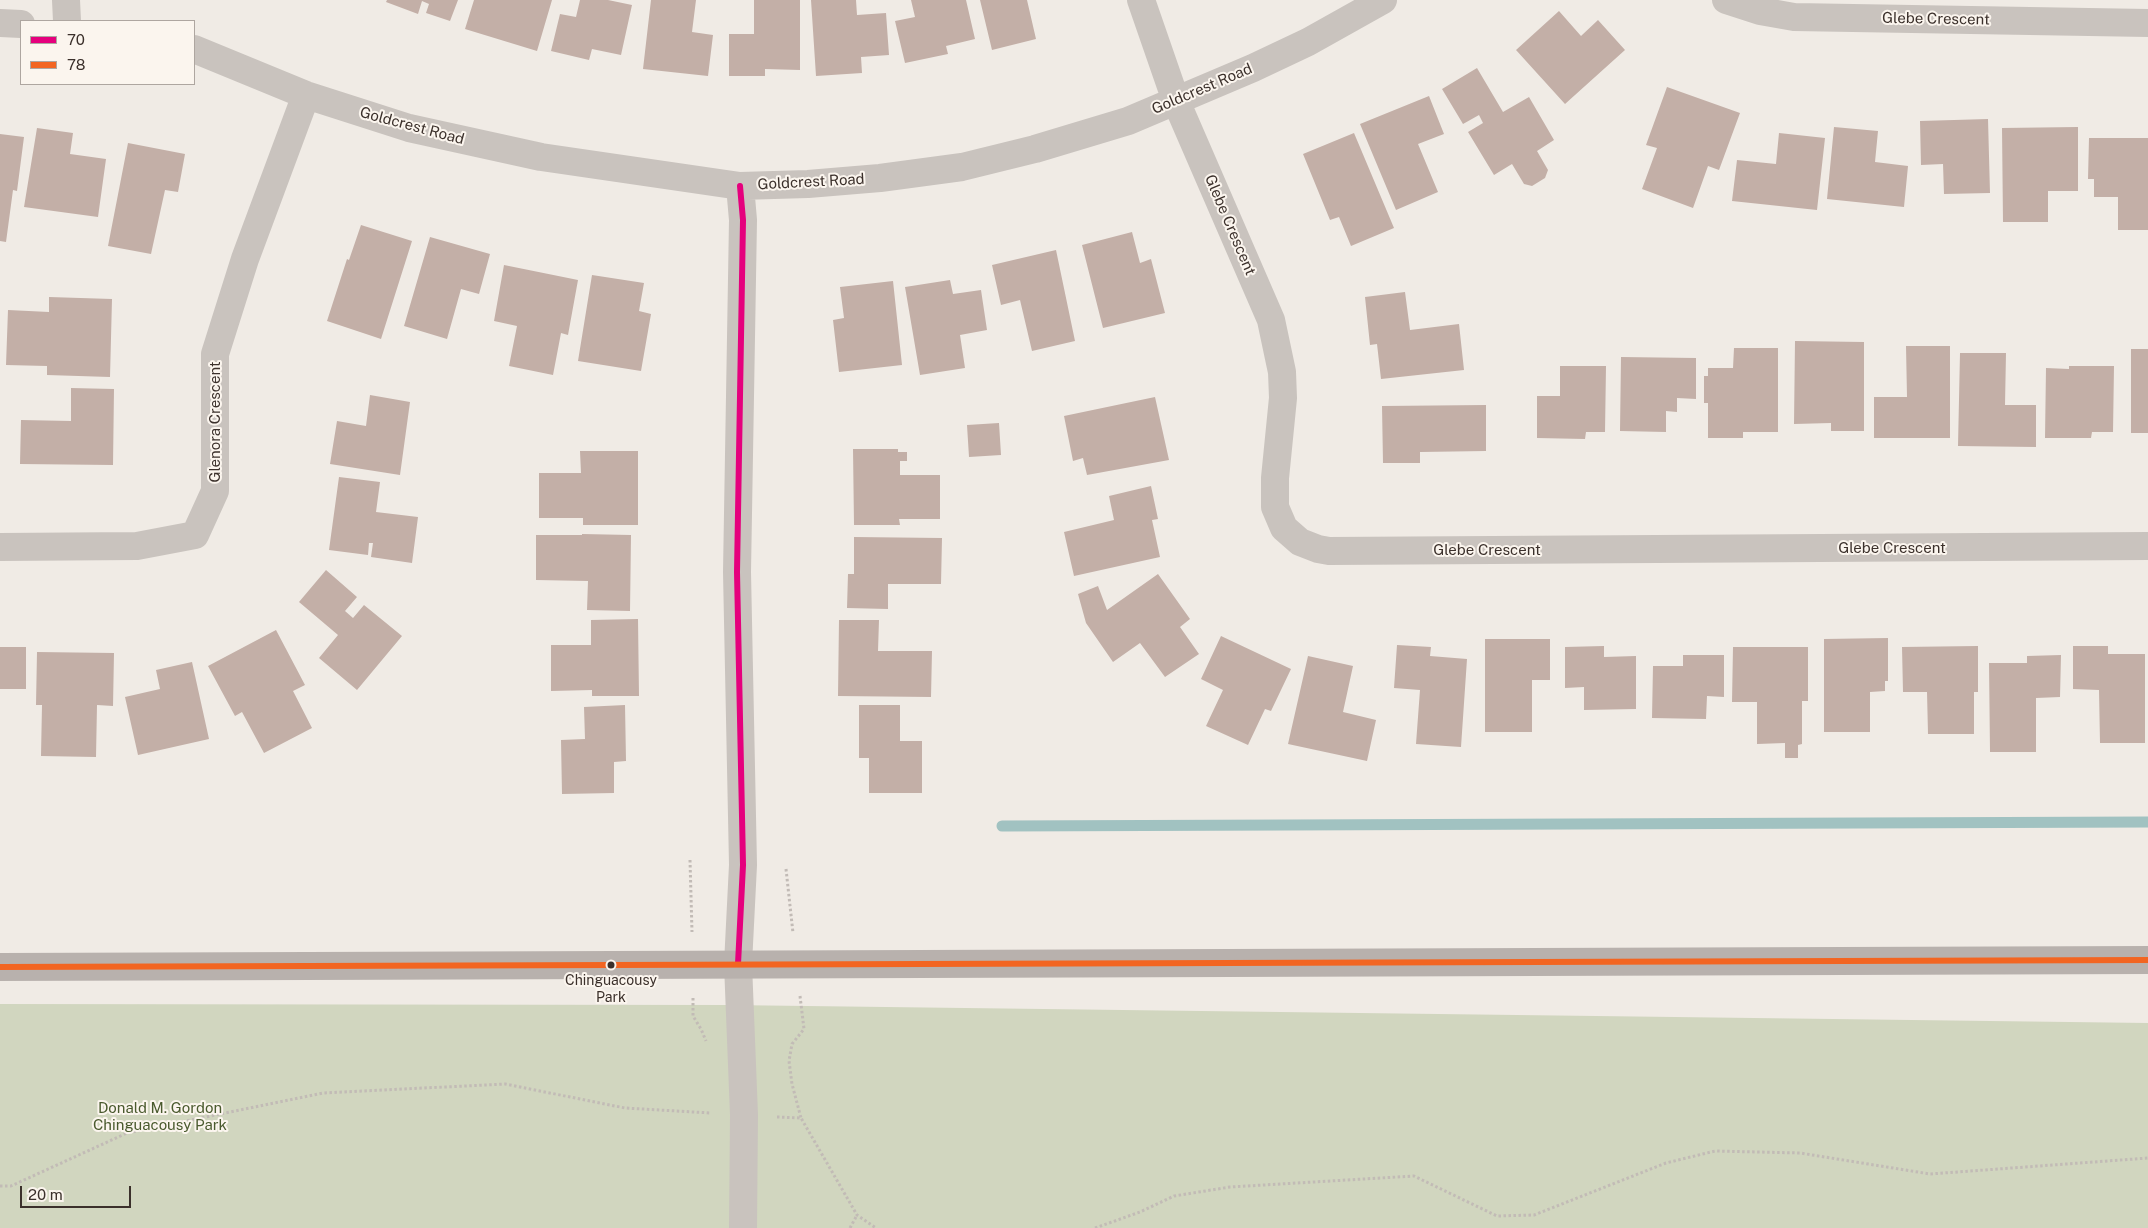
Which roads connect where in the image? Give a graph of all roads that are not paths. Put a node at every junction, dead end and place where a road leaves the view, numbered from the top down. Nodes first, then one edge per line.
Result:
1 (66, 0) edge
2 (1141, 0) edge
3 (1383, 0) edge
4 (1726, 0) edge
5 (67, 20) edge
6 (2148, 22) edge
7 (0, 23) edge
8 (20, 24) edge
9 (195, 49) edge
10 (306, 94) junction
11 (1176, 101) junction
12 (740, 186) junction
13 (2148, 546) edge
14 (0, 547) edge
15 (2148, 960) edge
16 (738, 964) junction
17 (0, 967) edge
18 (742, 1228) edge

1 - 5 street
2 - 11 street, Glebe Crescent
3 - 11 street, Goldcrest Road
4 - 6 street, Glebe Crescent
7 - 8 street
9 - 10 street, Goldcrest Road
10 - 12 street, Goldcrest Road
10 - 14 street, Glenora Crescent
11 - 12 street, Goldcrest Road
11 - 13 street, Glebe Crescent
12 - 16 street
15 - 16 main road
16 - 17 main road
16 - 18 street

